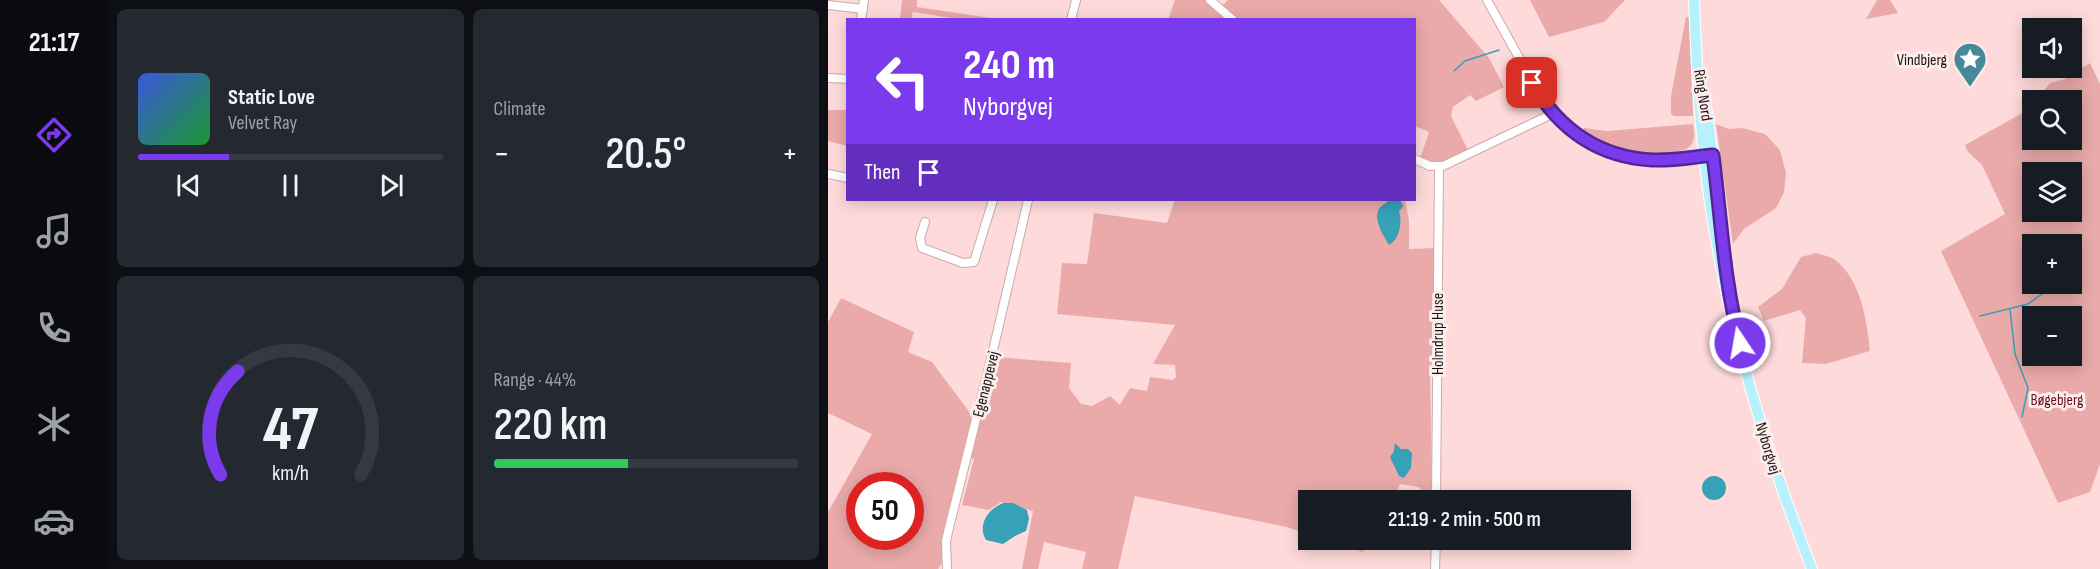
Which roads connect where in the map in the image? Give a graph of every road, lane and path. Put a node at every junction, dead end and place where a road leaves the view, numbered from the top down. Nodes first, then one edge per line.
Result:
1 (1075, 0) edge
2 (1210, 0) edge
3 (1487, 0) edge
4 (1695, 0) edge
5 (864, 4) edge
6 (828, 5) edge
7 (1071, 18) edge
8 (1231, 18) edge
9 (828, 78) edge
10 (846, 79) edge
11 (1552, 114) junction
12 (1708, 155) junction
13 (1416, 160) edge
14 (1439, 167) junction
15 (828, 174) edge
16 (846, 178) edge
17 (993, 201) edge
18 (1028, 201) edge
19 (925, 222) dead end
20 (1436, 490) edge
21 (1436, 550) edge
22 (947, 569) edge
23 (1436, 569) edge
24 (1812, 569) edge

1 - 7 street
2 - 8 street
3 - 11 street
4 - 12 main road, Ring Nord
5 - 6 street
9 - 10 street
11 - 12 street
11 - 14 street
12 - 24 main road, Nyborgvej
13 - 14 street
14 - 20 street, Holmdrup Huse
15 - 16 street
17 - 19 street
18 - 22 street, Egenappevej
21 - 23 street

